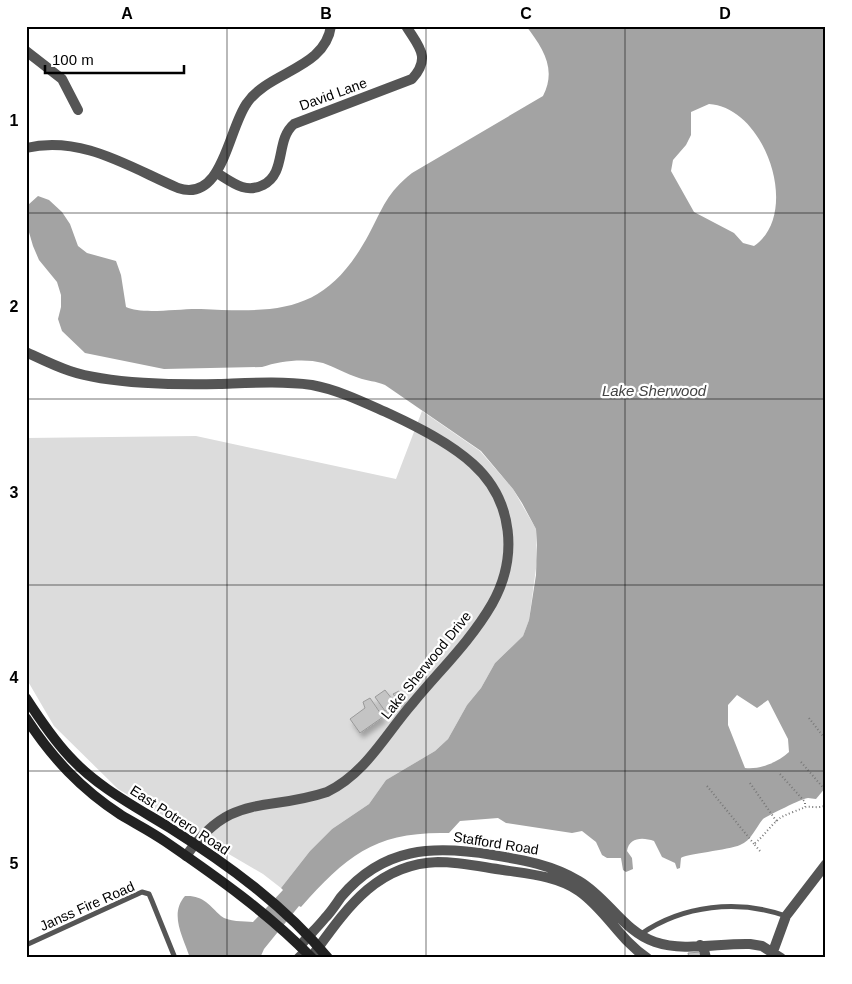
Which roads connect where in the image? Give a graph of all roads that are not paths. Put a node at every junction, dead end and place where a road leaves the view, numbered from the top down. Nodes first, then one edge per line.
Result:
1 (331, 26) edge
2 (406, 26) edge
3 (26, 51) edge
4 (78, 110) dead end
5 (26, 148) edge
6 (217, 174) junction
7 (26, 352) edge
8 (26, 698) edge
9 (26, 718) edge
10 (194, 844) junction
11 (186, 856) junction
12 (826, 864) edge
13 (786, 916) junction
14 (308, 935) junction
15 (640, 935) junction
16 (26, 945) edge
17 (700, 945) junction
18 (319, 947) junction
19 (306, 953) edge
20 (775, 956) edge
21 (175, 958) edge
22 (295, 958) edge
23 (328, 958) edge
24 (646, 958) edge
25 (706, 958) edge

1 - 6 street
2 - 6 street, David Lane
3 - 4 street
5 - 6 street
7 - 10 street, Lake Sherwood Drive
8 - 10 street, East Potrero Road
9 - 11 street, East Potrero Road
10 - 11 street, Lake Sherwood Drive
10 - 14 street, East Potrero Road
11 - 19 street, East Potrero Road
12 - 13 street, Stafford Road
13 - 15 lane
13 - 20 street, Stafford Road
14 - 15 street, Stafford Road
14 - 18 street, East Potrero Road
14 - 19 street, Stafford Road
15 - 17 street, Stafford Road
16 - 21 lane, Janss Fire Road
17 - 20 street, Stafford Road
17 - 25 street
18 - 19 street, Stafford Road
18 - 23 street, East Potrero Road
18 - 24 street, Stafford Road
19 - 22 lane

